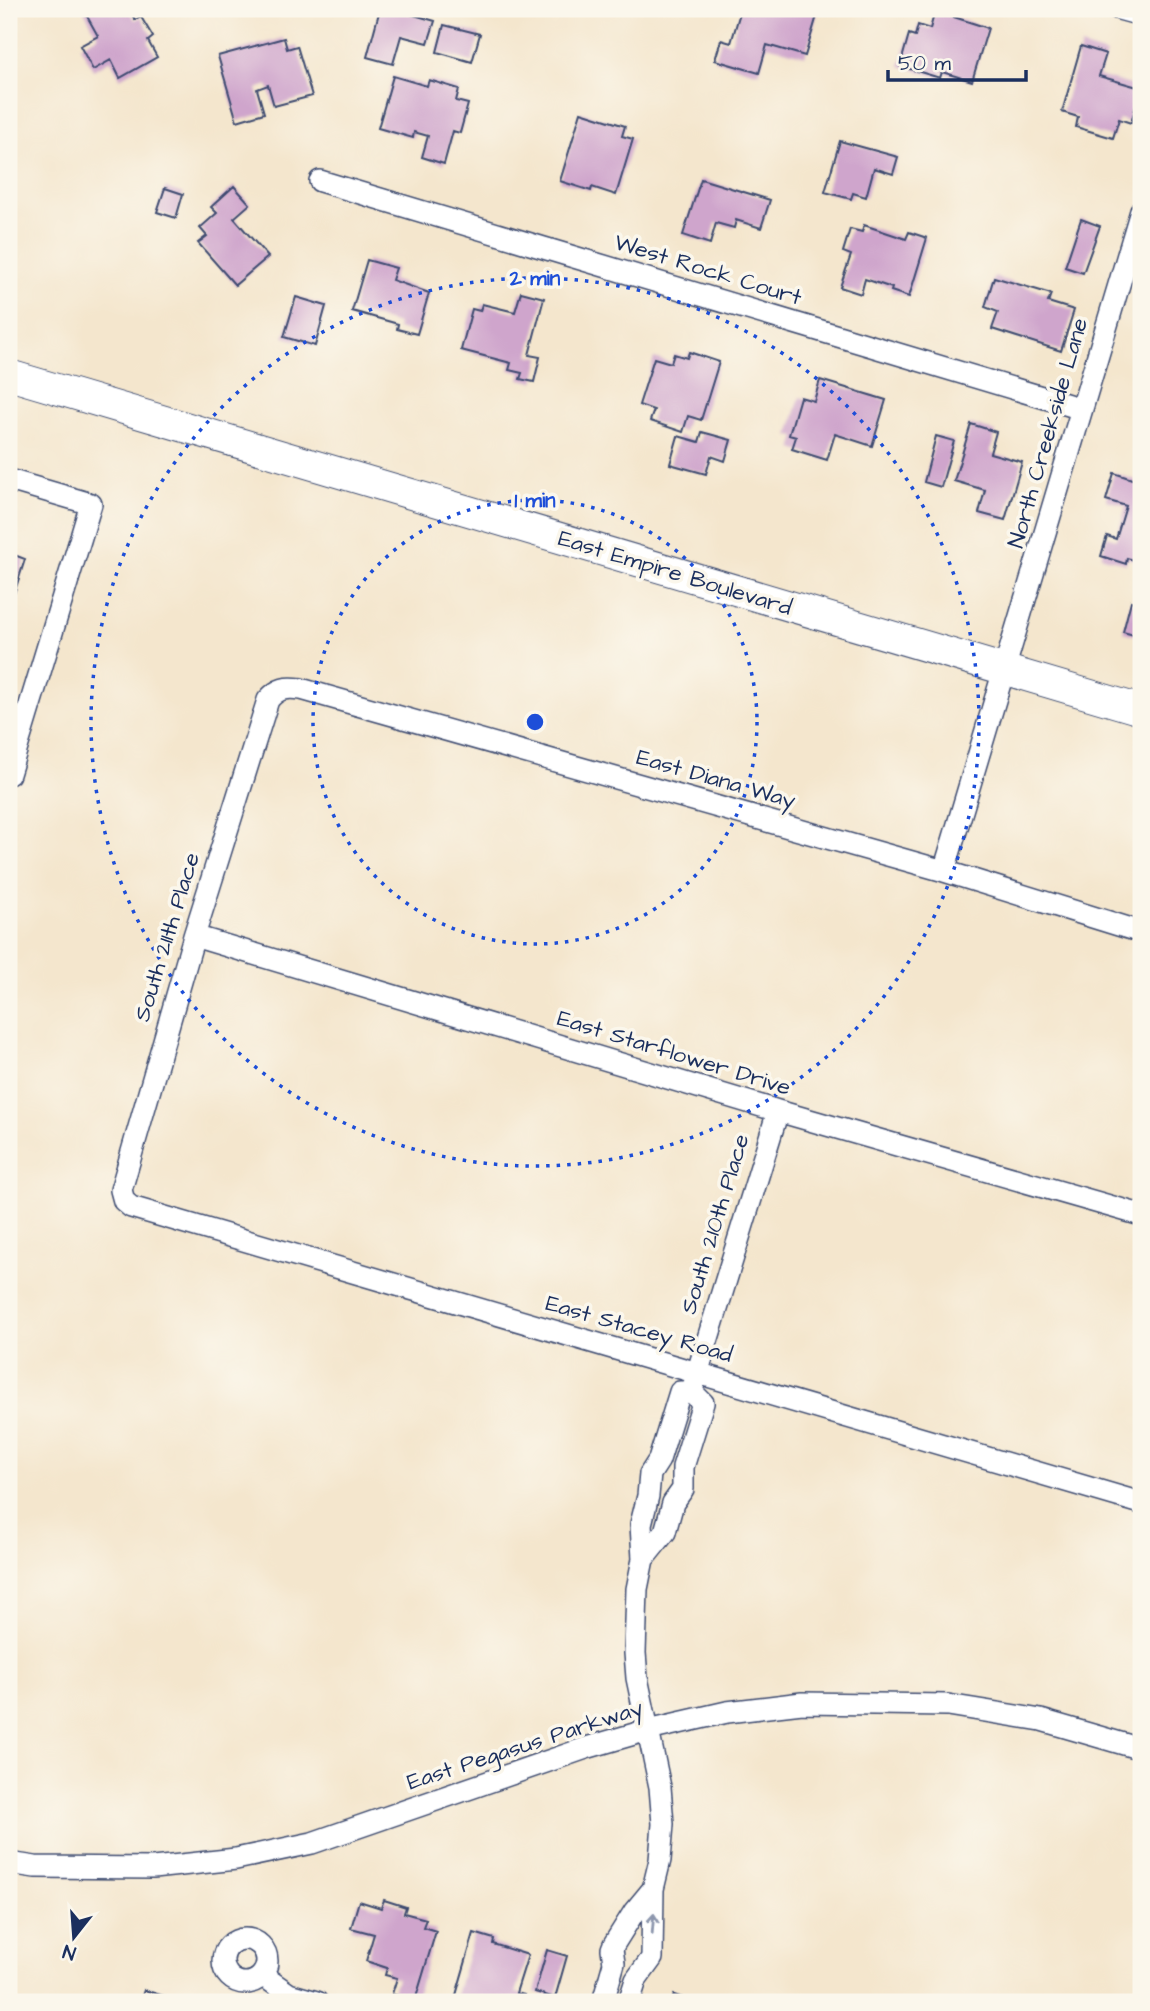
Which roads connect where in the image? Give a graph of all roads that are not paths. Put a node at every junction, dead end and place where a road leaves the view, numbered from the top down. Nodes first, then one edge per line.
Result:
1 (1119, 9) edge
2 (1141, 15) edge
3 (320, 181) dead end
4 (1141, 211) edge
5 (9, 375) edge
6 (1082, 409) junction
7 (9, 480) edge
8 (1005, 671) junction
9 (275, 691) joint
10 (1141, 710) edge
11 (9, 774) edge
12 (944, 871) junction
13 (1141, 932) edge
14 (194, 936) junction
15 (778, 1111) junction
16 (124, 1201) joint
17 (1141, 1215) edge
18 (694, 1383) junction
19 (659, 1460) junction
20 (683, 1467) junction
21 (1141, 1503) edge
22 (643, 1559) junction
23 (648, 1730) junction
24 (1141, 1749) edge
25 (9, 1863) edge
26 (653, 1888) junction
27 (614, 1963) junction
28 (642, 1971) junction
29 (262, 1975) dead end
30 (317, 2002) edge
31 (603, 2002) edge
32 (629, 2002) edge

1 - 2 street
3 - 6 street, West Rock Court
4 - 6 street, North Creekside Lane
5 - 8 street, East Empire Boulevard
6 - 8 street, North Creekside Lane
7 - 11 street
8 - 10 street, East Empire Boulevard
8 - 12 street
9 - 12 street, East Diana Way
9 - 14 street, South 211th Place
12 - 13 street, East Diana Way
14 - 15 street, East Starflower Drive
14 - 16 street, South 211th Place
15 - 17 street, East Starflower Drive
15 - 18 street, South 210th Place
16 - 18 street, East Stacey Road
18 - 19 street, South 210th Place
18 - 20 street, South 210th Place
18 - 21 street, East Stacey Road
19 - 20 street
19 - 22 street, South 210th Place
20 - 22 street, South 210th Place
22 - 23 street, South 210th Place
23 - 24 street, East Pegasus Parkway
23 - 25 street, East Pegasus Parkway
23 - 26 street, South 210th Place
26 - 27 street, South 210th Place
28 -> 26 street, South 210th Place
27 - 28 street
27 - 31 street, South 210th Place
28 - 32 street, South 210th Place
29 - 30 street

